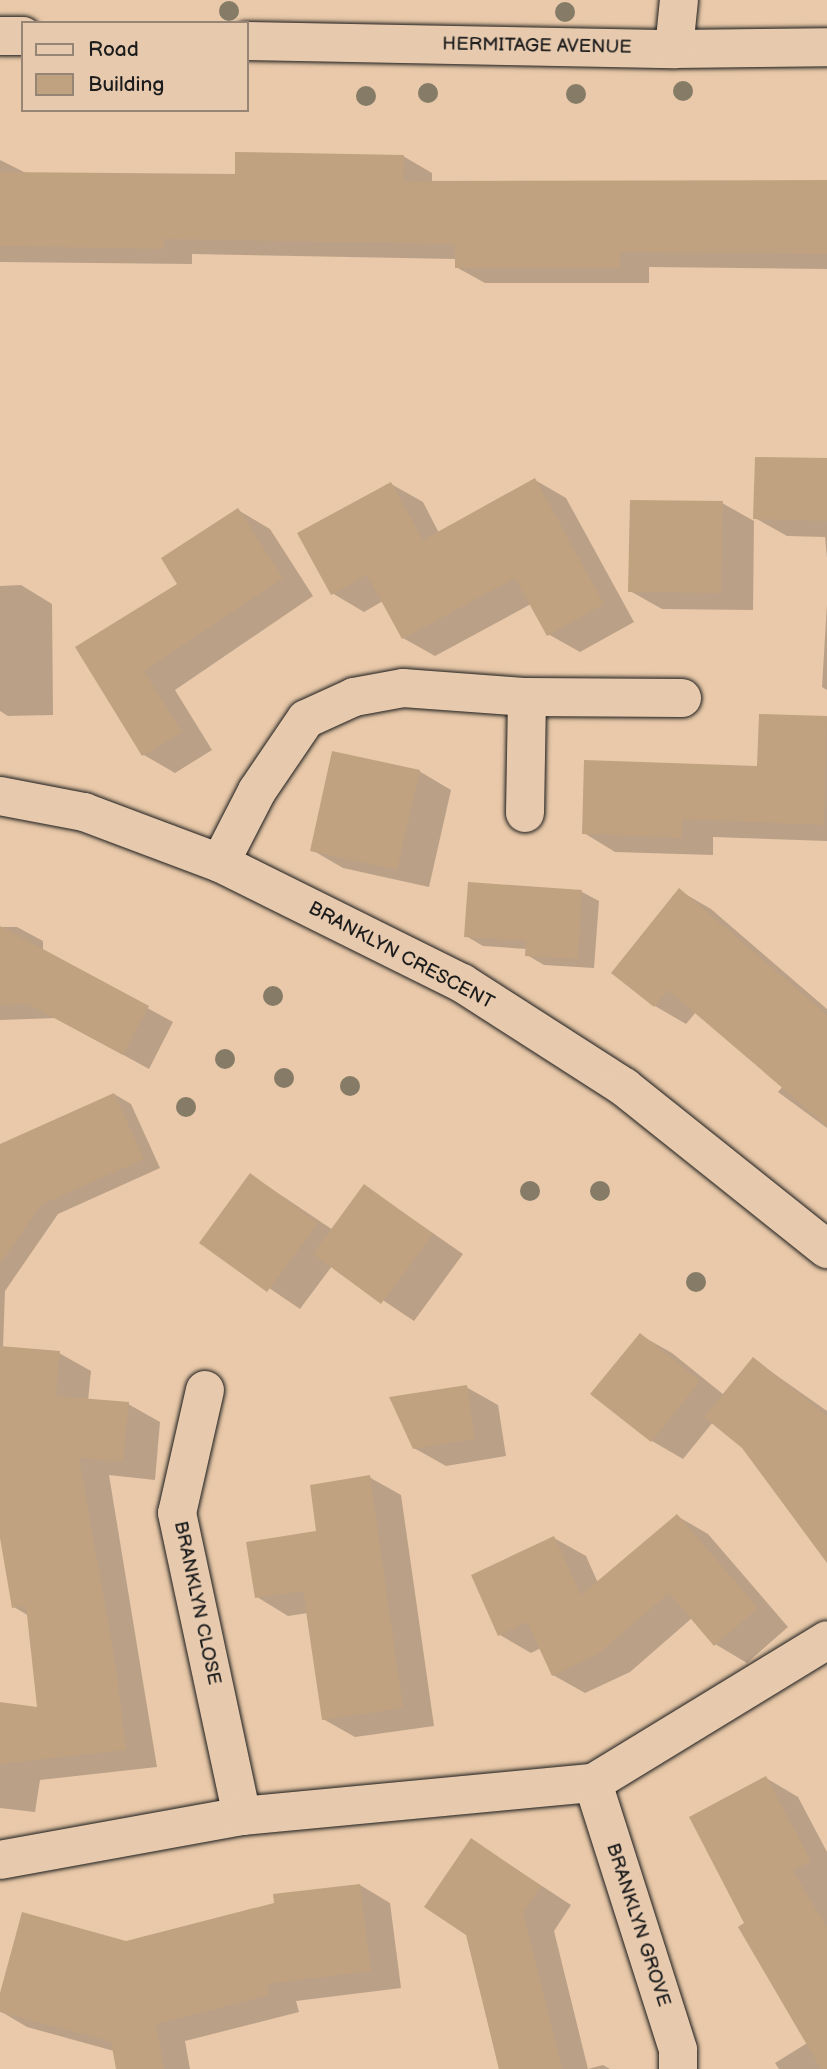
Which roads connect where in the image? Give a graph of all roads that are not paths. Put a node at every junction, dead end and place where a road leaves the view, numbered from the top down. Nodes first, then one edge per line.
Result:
1 (679, 0) edge
2 (0, 36) edge
3 (21, 36) edge
4 (248, 41) edge
5 (827, 47) edge
6 (674, 49) junction
7 (527, 696) junction
8 (682, 698) dead end
9 (0, 796) edge
10 (525, 813) dead end
11 (220, 863) junction
12 (827, 1249) edge
13 (205, 1390) dead end
14 (827, 1640) edge
15 (593, 1783) junction
16 (242, 1816) junction
17 (0, 1860) edge
18 (678, 2069) edge

1 - 6 street
2 - 3 street
4 - 6 street, HERMITAGE AVENUE
5 - 6 street, HERMITAGE AVENUE
7 - 8 street
7 - 10 street
7 - 11 street
9 - 11 street, BRANKLYN CRESCENT
11 - 12 street, BRANKLYN CRESCENT
13 - 16 street, BRANKLYN CLOSE
14 - 15 street
15 - 16 street
15 - 18 street, BRANKLYN GROVE
16 - 17 street

